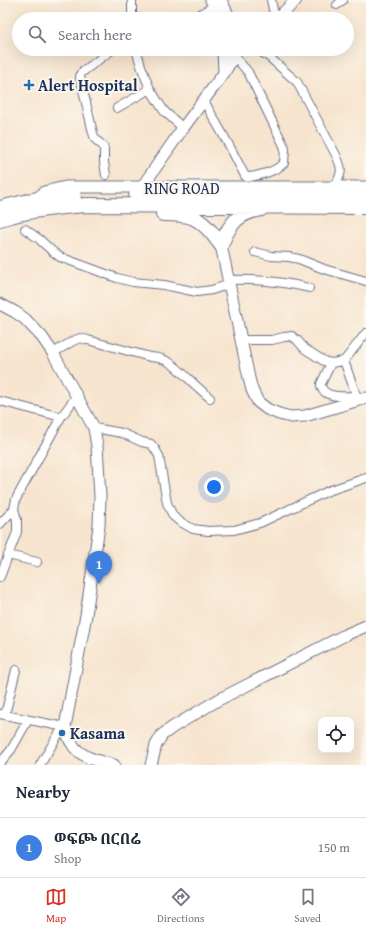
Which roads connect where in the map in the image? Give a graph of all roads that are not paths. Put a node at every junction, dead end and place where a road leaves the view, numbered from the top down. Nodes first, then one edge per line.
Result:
1 (132, 0) edge
2 (271, 0) edge
3 (286, 0) edge
4 (296, 0) edge
5 (215, 2) edge
6 (132, 12) edge
7 (201, 12) edge
8 (218, 12) edge
9 (224, 12) edge
10 (274, 12) edge
11 (279, 12) edge
12 (282, 12) edge
13 (104, 56) edge
14 (138, 56) edge
15 (223, 56) edge
16 (234, 56) edge
17 (240, 56) edge
18 (266, 56) edge
19 (224, 73) junction
20 (150, 89) junction
21 (204, 101) junction
22 (117, 108) dead end
23 (183, 128) junction
24 (106, 175) dead end
25 (142, 187) junction
26 (335, 187) junction
27 (366, 187) edge
28 (34, 205) junction
29 (283, 205) junction
30 (365, 206) edge
31 (0, 208) edge
32 (0, 219) edge
33 (25, 229) dead end
34 (221, 245) junction
35 (255, 252) dead end
36 (366, 281) edge
37 (229, 282) junction
38 (309, 288) dead end
39 (0, 304) edge
40 (366, 333) edge
41 (241, 340) junction
42 (53, 353) junction
43 (344, 361) junction
44 (331, 363) junction
45 (76, 397) junction
46 (210, 398) dead end
47 (361, 398) edge
48 (0, 400) edge
49 (62, 417) junction
50 (94, 428) junction
51 (366, 478) edge
52 (14, 509) junction
53 (0, 524) edge
54 (8, 555) junction
55 (37, 562) dead end
56 (0, 577) edge
57 (366, 626) edge
58 (16, 670) dead end
59 (2, 714) edge
60 (28, 720) junction
61 (65, 727) junction
62 (91, 762) edge
63 (0, 763) edge
64 (40, 765) edge
65 (114, 765) edge
66 (151, 765) edge

1 - 6 street
2 - 10 street
3 - 11 street
4 - 12 street
5 - 7 street
5 - 8 street
5 - 9 street
13 - 24 street
14 - 20 street
15 - 19 street
16 - 19 street
17 - 21 street
18 - 26 street
19 - 21 street
20 - 22 street
20 - 23 street
21 - 23 street
23 - 25 street
25 - 26 street
25 - 28 street
26 - 27 street
28 - 29 highway, RING ROAD
28 - 30 highway, RING ROAD
28 - 31 highway, RING ROAD
28 - 32 highway, RING ROAD
28 - 34 highway
29 - 30 highway, RING ROAD
29 - 34 highway
33 - 37 street
34 - 37 street
35 - 36 street
37 - 38 street
37 - 41 street
39 - 42 street
40 - 43 street
41 - 44 street
41 - 47 street
42 - 45 street
42 - 46 street
43 - 44 street
43 - 47 street
44 - 47 street
45 - 49 street
45 - 50 street
48 - 49 street
49 - 52 street
50 - 51 street
50 - 61 street
52 - 53 street
52 - 54 street
54 - 55 street
54 - 56 street
57 - 66 street
58 - 59 street
59 - 60 street
60 - 61 street
60 - 63 street
61 - 62 street
61 - 64 street
62 - 65 street

